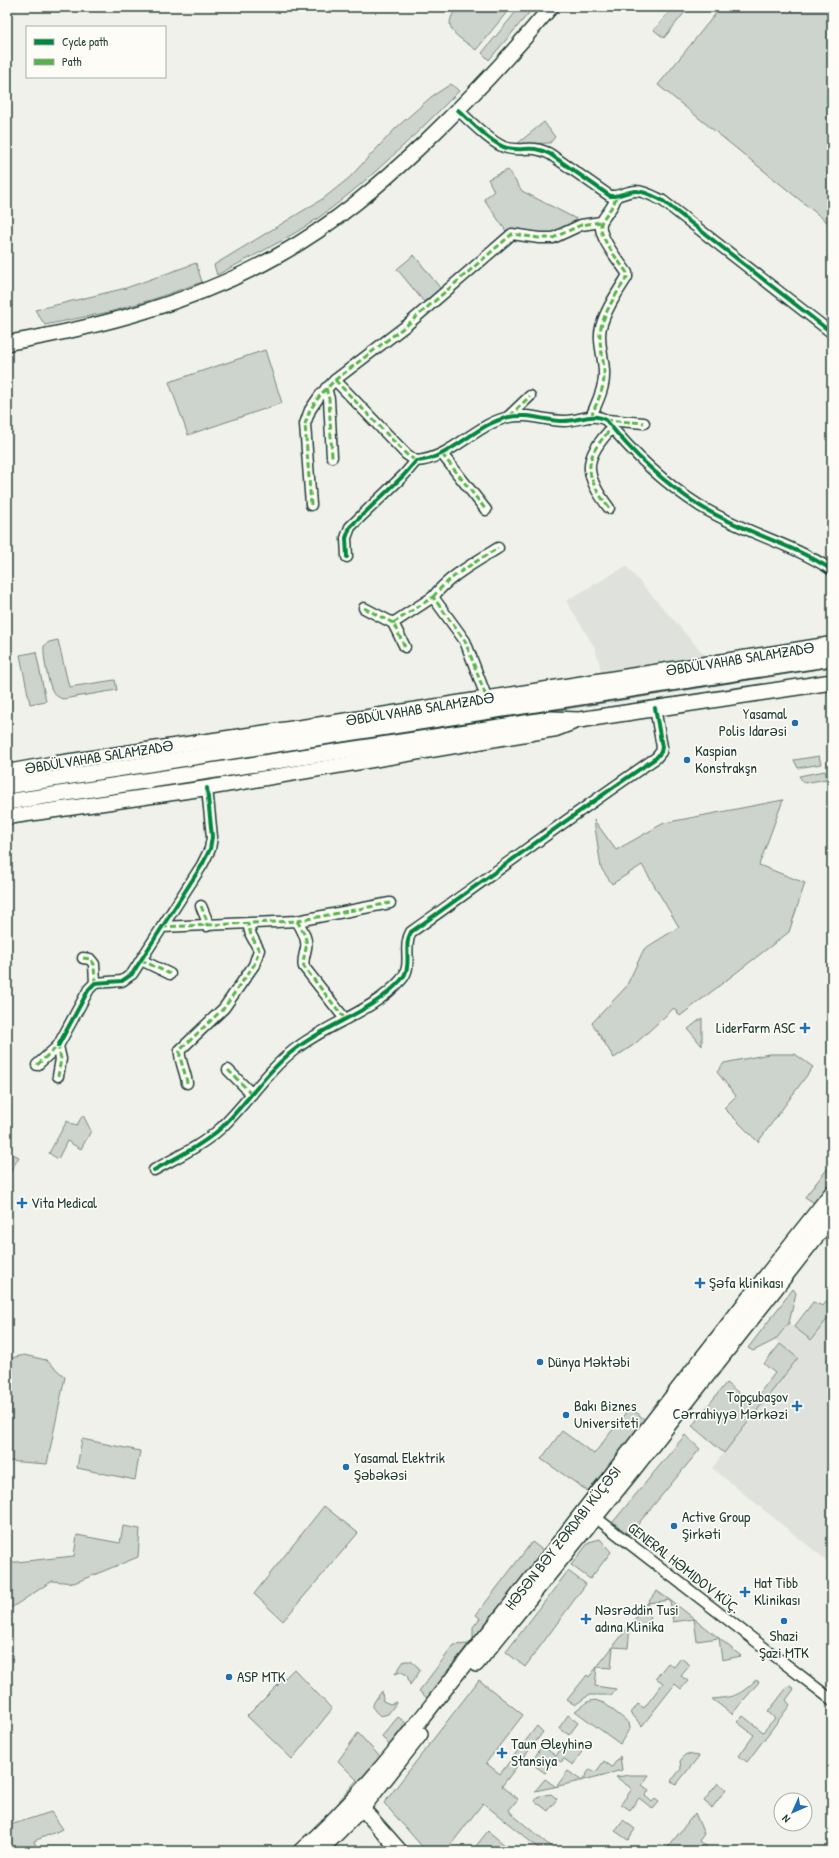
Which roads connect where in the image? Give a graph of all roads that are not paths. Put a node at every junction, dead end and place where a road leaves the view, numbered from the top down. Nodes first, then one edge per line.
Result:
1 (551, 7) edge
2 (458, 110) junction
3 (616, 197) junction
4 (601, 222) junction
5 (832, 333) edge
6 (7, 343) edge
7 (335, 380) junction
8 (326, 388) junction
9 (530, 396) dead end
10 (508, 417) junction
11 (591, 417) junction
12 (644, 423) dead end
13 (609, 424) junction
14 (442, 454) junction
15 (332, 457) dead end
16 (416, 461) junction
17 (311, 505) dead end
18 (609, 508) dead end
19 (486, 510) dead end
20 (498, 548) dead end
21 (347, 556) dead end
22 (832, 570) edge
23 (433, 597) junction
24 (364, 608) dead end
25 (393, 623) junction
26 (832, 644) edge
27 (405, 647) dead end
28 (832, 658) edge
29 (832, 682) edge
30 (487, 699) junction
31 (655, 708) junction
32 (579, 720) junction
33 (7, 772) edge
34 (7, 786) edge
35 (207, 788) junction
36 (8, 813) edge
37 (390, 903) dead end
38 (201, 906) dead end
39 (297, 921) junction
40 (248, 924) junction
41 (207, 926) junction
42 (162, 927) junction
43 (83, 958) dead end
44 (141, 960) junction
45 (170, 974) dead end
46 (95, 983) junction
47 (345, 1019) junction
48 (58, 1046) junction
49 (37, 1065) dead end
50 (228, 1070) dead end
51 (58, 1076) dead end
52 (187, 1082) dead end
53 (252, 1094) junction
54 (154, 1170) dead end
55 (832, 1193) edge
56 (826, 1222) edge
57 (657, 1427) junction
58 (595, 1517) junction
59 (832, 1700) edge
60 (362, 1808) junction
61 (301, 1851) edge
62 (319, 1851) edge
63 (400, 1851) edge

1 - 2 main road
2 - 3 street
2 - 6 main road
3 - 4 street
3 - 5 street
4 - 7 street
4 - 11 street
7 - 8 street
7 - 16 street
8 - 15 street
8 - 17 street
9 - 10 street
10 - 11 street
10 - 14 street
11 - 13 street
12 - 13 street
13 - 18 street
13 - 22 street
14 - 16 street
14 - 19 street
16 - 21 street
20 - 23 street
23 - 25 street
23 - 30 street
24 - 25 street
25 - 27 street
26 - 30 main road, ƏBDÜLVAHAB SALAMZADƏ
28 - 34 main road, ƏBDÜLVAHAB SALAMZADƏ
29 - 31 main road, ƏBDÜLVAHAB SALAMZADƏ
30 - 33 main road, ƏBDÜLVAHAB SALAMZADƏ
31 - 32 main road, ƏBDÜLVAHAB SALAMZADƏ
31 - 47 street
32 - 35 main road, ƏBDÜLVAHAB SALAMZADƏ
32 - 36 main road, ƏBDÜLVAHAB SALAMZADƏ
35 - 36 main road, ƏBDÜLVAHAB SALAMZADƏ
35 - 42 street
37 - 39 street
38 - 41 street
39 - 40 street
39 - 47 street
40 - 41 street
40 - 52 street
41 - 42 street
42 - 44 street
43 - 46 street
44 - 45 street
44 - 46 street
46 - 48 street
47 - 53 street
48 - 49 street
48 - 51 street
50 - 53 street
53 - 54 street
55 - 56 main road, HƏSƏN BƏY ZƏRDABI KÜÇƏSI
56 - 57 main road, HƏSƏN BƏY ZƏRDABI KÜÇƏSI
57 - 58 main road, HƏSƏN BƏY ZƏRDABI KÜÇƏSI
57 - 61 main road, HƏSƏN BƏY ZƏRDABI KÜÇƏSI
58 - 59 street, GENERAL HƏMIDOV KÜÇ.
58 - 60 main road, HƏSƏN BƏY ZƏRDABI KÜÇƏSI
60 - 62 main road, HƏSƏN BƏY ZƏRDABI KÜÇƏSI
60 - 63 main road

